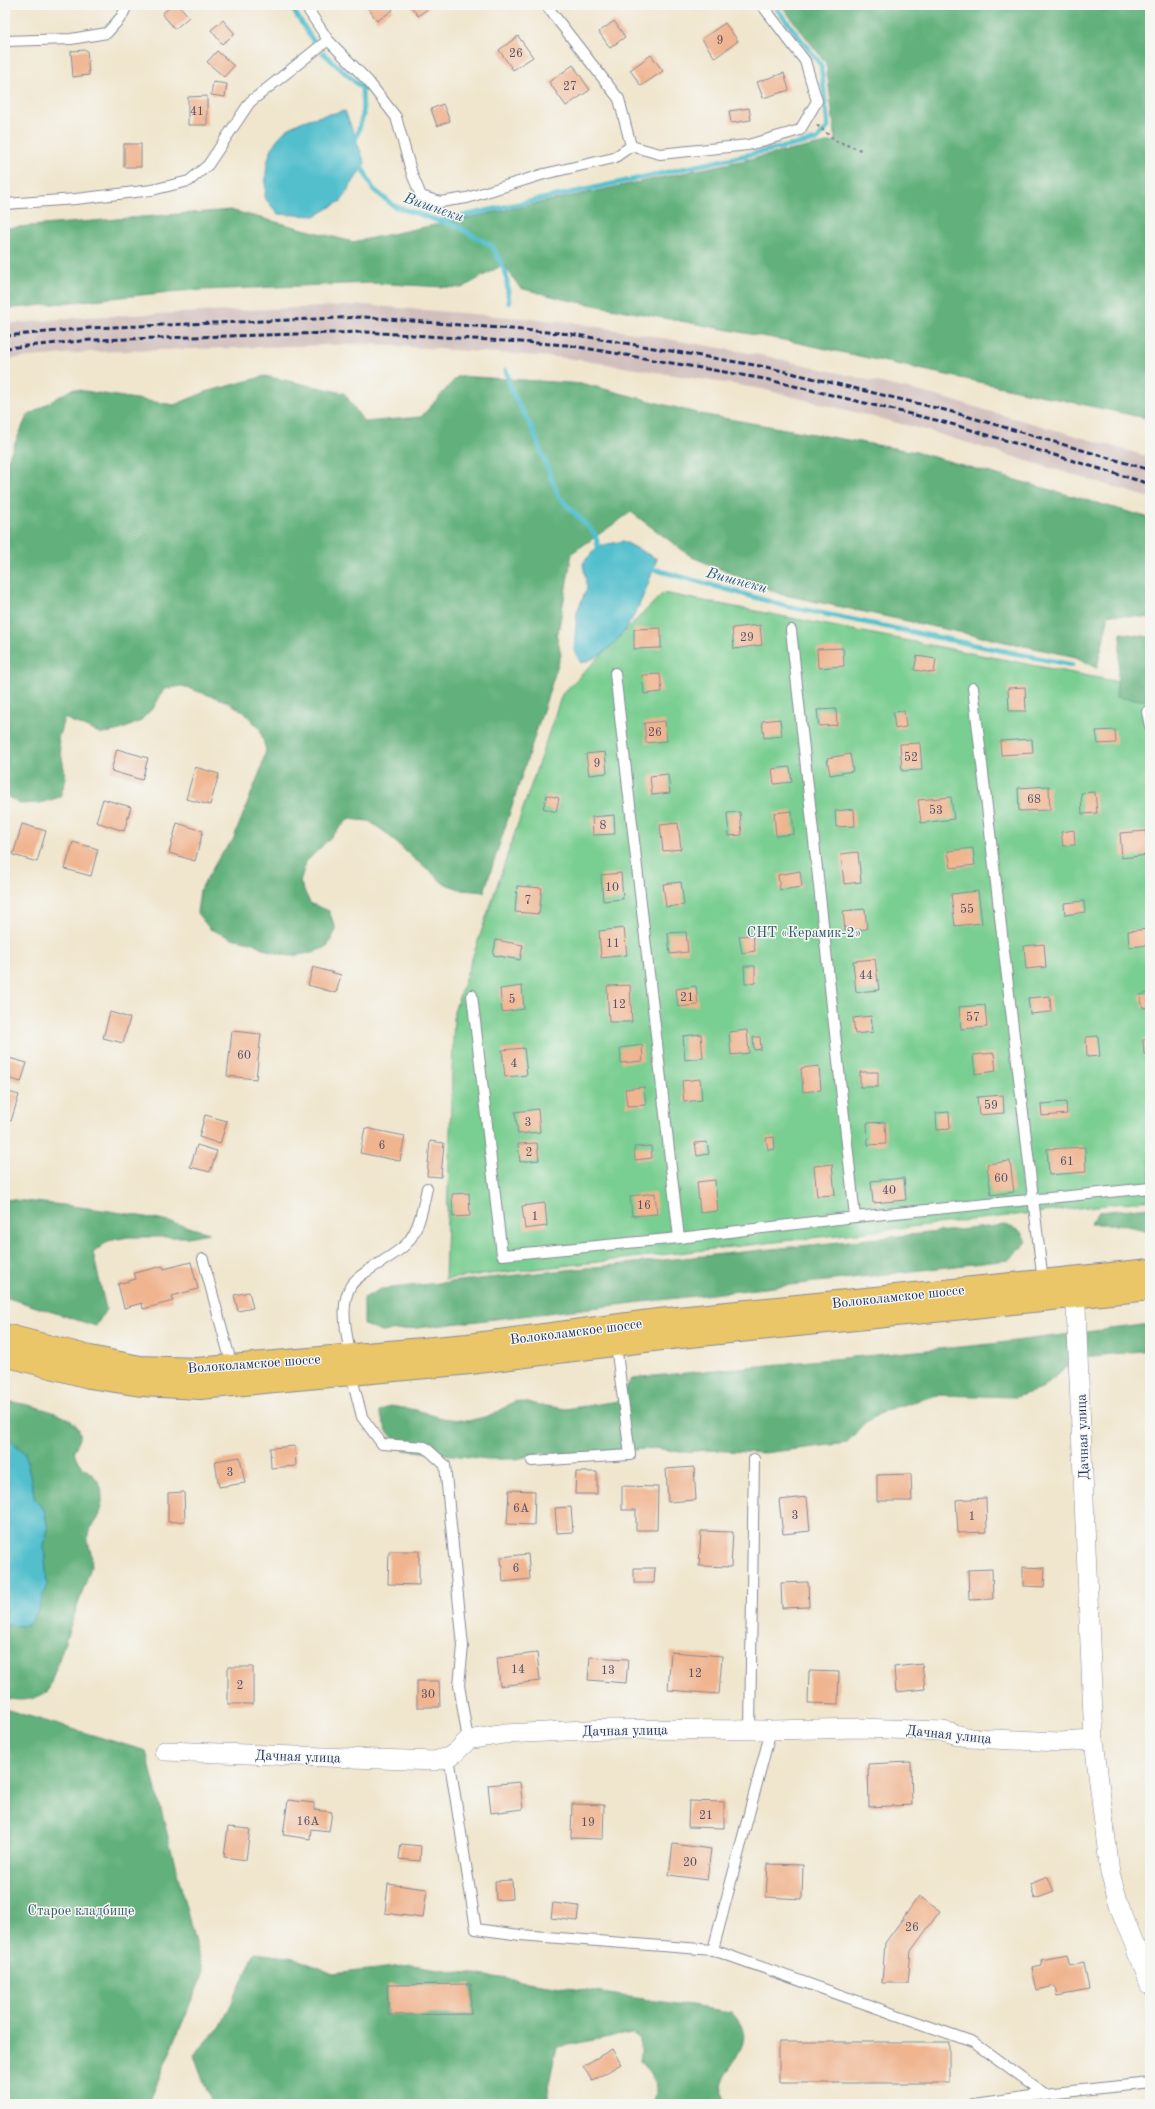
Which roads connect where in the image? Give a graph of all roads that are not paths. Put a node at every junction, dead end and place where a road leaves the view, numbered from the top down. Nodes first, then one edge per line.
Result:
1 (127, 5) edge
2 (305, 5) edge
3 (546, 5) edge
4 (762, 5) edge
5 (328, 40) junction
6 (5, 41) edge
7 (631, 146) junction
8 (5, 204) edge
9 (791, 630) dead end
10 (615, 673) dead end
11 (973, 688) dead end
12 (1148, 712) dead end
13 (1150, 726) edge
14 (472, 995) dead end
15 (427, 1188) dead end
16 (1150, 1188) edge
17 (1034, 1201) junction
18 (854, 1217) junction
19 (679, 1238) junction
20 (203, 1259) dead end
21 (1150, 1270) edge
22 (1075, 1287) junction
23 (1150, 1289) edge
24 (1044, 1290) junction
25 (5, 1335) edge
26 (616, 1344) junction
27 (5, 1355) edge
28 (351, 1364) junction
29 (232, 1366) junction
30 (754, 1459) dead end
31 (532, 1461) dead end
32 (750, 1730) junction
33 (771, 1730) junction
34 (468, 1740) junction
35 (1094, 1740) junction
36 (164, 1751) dead end
37 (449, 1757) junction
38 (713, 1950) junction
39 (1150, 1986) edge
40 (1150, 2083) edge
41 (1044, 2094) junction
42 (974, 2104) edge

1 - 6 lane
2 - 5 lane
3 - 7 lane
4 - 7 lane
5 - 7 lane
5 - 8 lane
9 - 18 lane
10 - 19 lane
11 - 17 lane
12 - 13 lane
14 - 19 lane
15 - 28 lane
16 - 17 lane
17 - 18 lane
17 - 24 lane
18 - 19 lane
20 - 29 lane
21 - 22 main road, Волоколамское шоссе
22 - 23 main road, Волоколамское шоссе
22 - 24 main road, Волоколамское шоссе
22 - 35 street, Дачная улица
24 - 26 main road, Волоколамское шоссе
24 - 28 main road, Волоколамское шоссе
25 - 29 main road, Волоколамское шоссе
26 - 28 main road, Волоколамское шоссе
26 - 31 lane
27 - 28 main road, Волоколамское шоссе
28 - 29 main road, Волоколамское шоссе
28 - 34 lane
30 - 32 lane
32 - 33 street, Дачная улица
32 - 34 street, Дачная улица
33 - 35 street, Дачная улица
33 - 38 lane
34 - 37 street, Дачная улица
35 - 39 street, Дачная улица
36 - 37 street, Дачная улица
37 - 38 lane
38 - 41 lane
40 - 41 lane
41 - 42 lane

